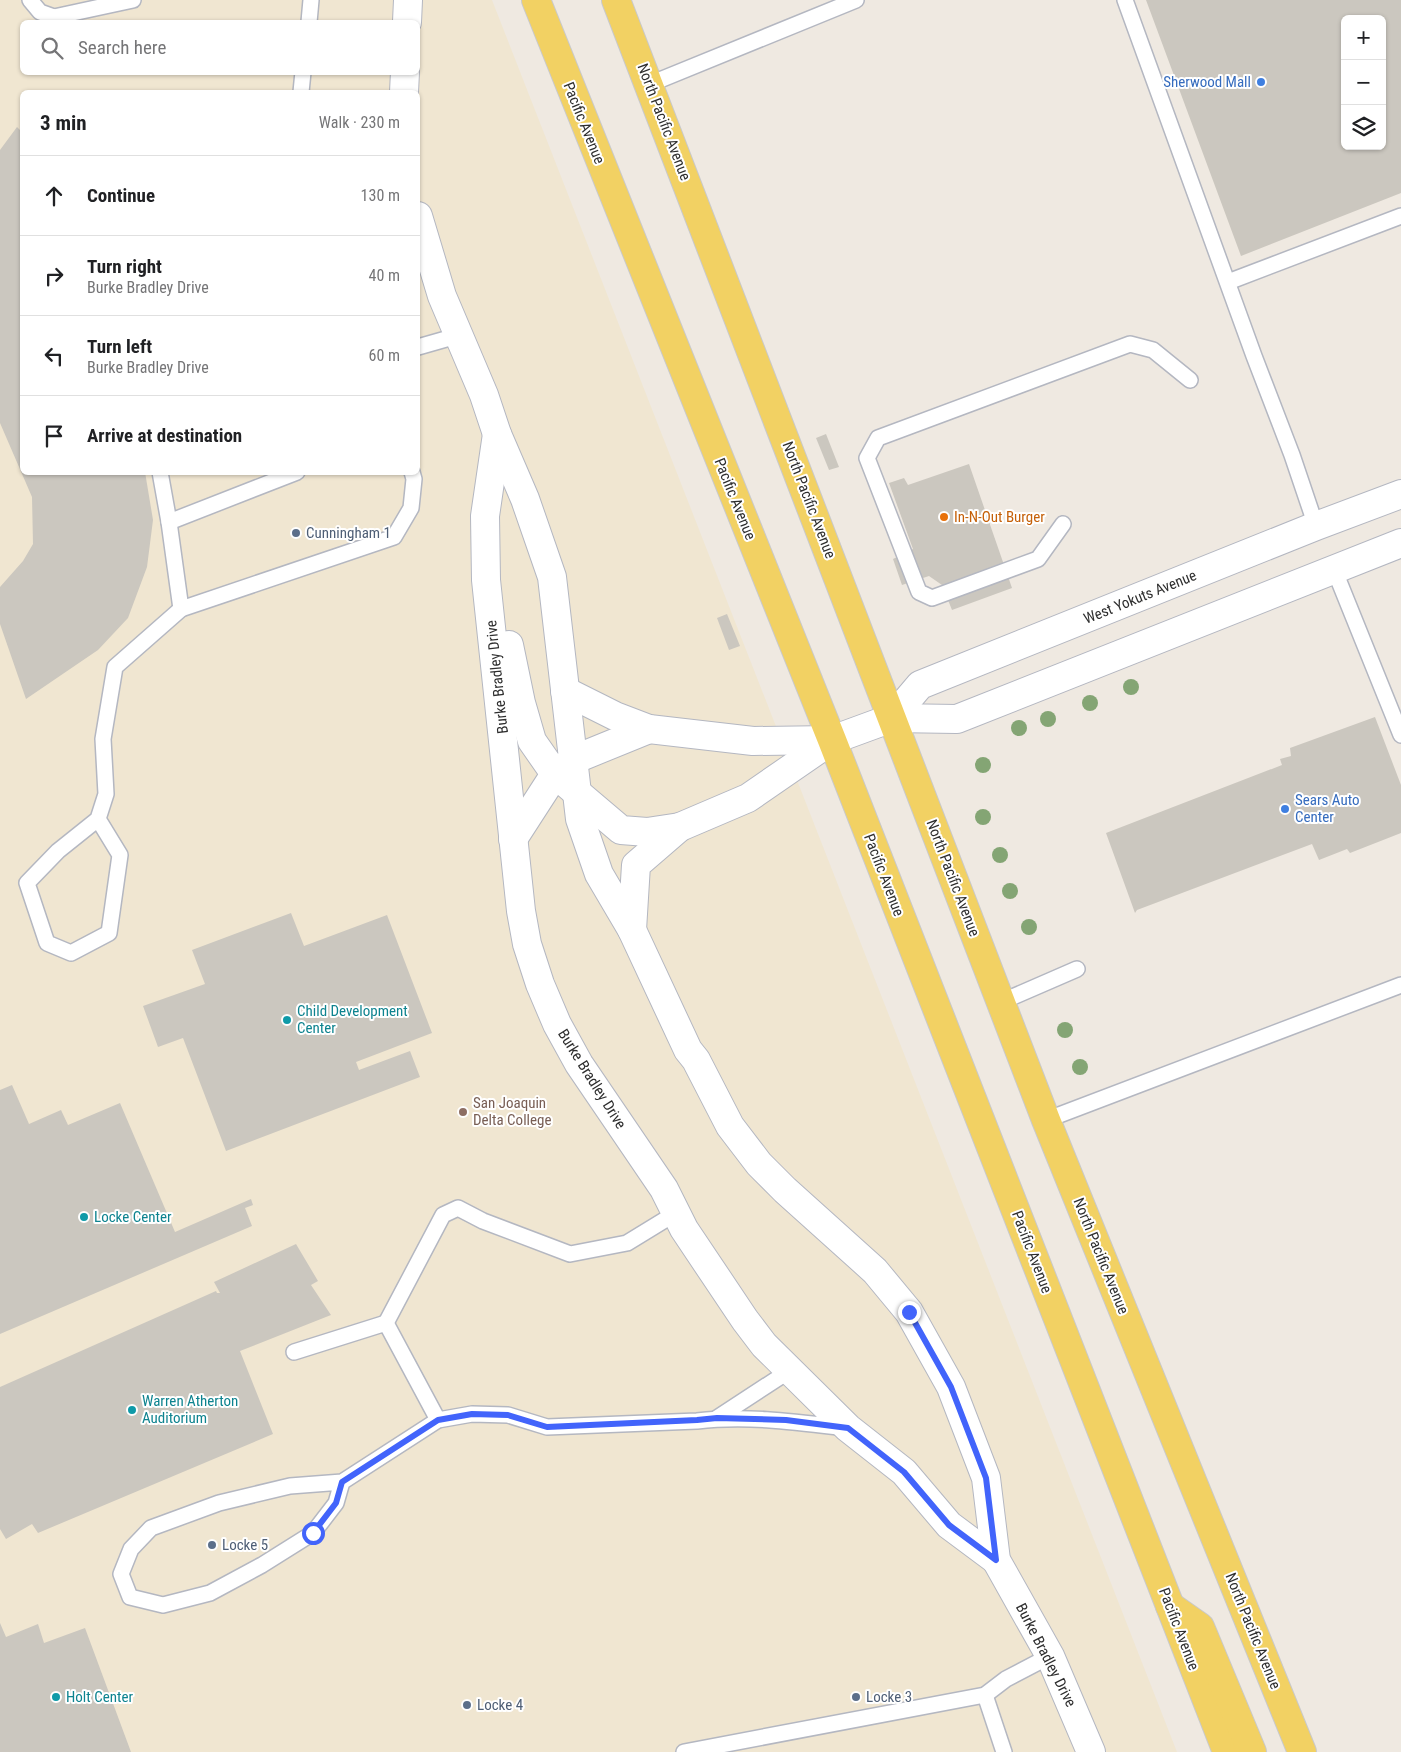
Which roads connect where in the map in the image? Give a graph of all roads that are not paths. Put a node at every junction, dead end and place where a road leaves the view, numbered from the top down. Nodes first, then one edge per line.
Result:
1 (30, 0) edge
2 (133, 0) edge
3 (311, 0) edge
4 (408, 0) edge
5 (536, 0) edge
6 (616, 0) edge
7 (856, 0) edge
8 (1125, 0) edge
9 (309, 20) edge
10 (407, 20) edge
11 (304, 75) edge
12 (405, 75) edge
13 (650, 84) junction
14 (301, 90) edge
15 (404, 90) edge
16 (1401, 216) edge
17 (420, 223) edge
18 (1228, 282) junction
19 (460, 335) junction
20 (420, 346) edge
21 (1190, 380) dead end
22 (497, 434) junction
23 (161, 475) edge
24 (289, 475) edge
25 (413, 475) edge
26 (1401, 494) edge
27 (169, 522) junction
28 (1063, 524) dead end
29 (1316, 526) junction
30 (1401, 543) edge
31 (1334, 569) junction
32 (489, 606) junction
33 (181, 609) junction
34 (565, 691) junction
35 (892, 718) junction
36 (649, 729) junction
37 (1401, 735) edge
38 (832, 740) junction
39 (564, 767) junction
40 (577, 793) junction
41 (98, 818) junction
42 (680, 827) junction
43 (514, 839) junction
44 (632, 930) junction
45 (1077, 969) dead end
46 (1401, 985) edge
47 (1001, 1002) junction
48 (1046, 1120) junction
49 (676, 1212) junction
50 (386, 1323) junction
51 (294, 1352) dead end
52 (789, 1371) junction
53 (717, 1418) junction
54 (438, 1420) junction
55 (848, 1428) junction
56 (342, 1482) junction
57 (996, 1560) junction
58 (1170, 1606) junction
59 (1050, 1656) junction
60 (985, 1695) junction
61 (684, 1752) edge
62 (1004, 1752) edge
63 (1091, 1752) edge
64 (1227, 1752) edge
65 (1252, 1752) edge
66 (1302, 1752) edge

1 - 2 lane
3 - 9 lane
4 - 10 street
5 - 38 main road, Pacific Avenue
6 - 13 main road, North Pacific Avenue
7 - 13 lane
8 - 18 lane
11 - 14 lane
12 - 15 street
13 - 35 main road, North Pacific Avenue
16 - 18 lane
17 - 19 street, Burke Bradley Drive
18 - 29 lane
19 - 20 lane
19 - 22 street, Burke Bradley Drive
21 - 28 lane
22 - 32 street, Burke Bradley Drive
22 - 34 street, Burke Bradley Drive
23 - 27 lane
24 - 27 lane
25 - 33 lane
26 - 29 street, West Yokuts Avenue
27 - 33 lane
29 - 35 street, West Yokuts Avenue
30 - 31 street, West Yokuts Avenue
31 - 35 street, West Yokuts Avenue
31 - 37 lane
32 - 39 street
32 - 43 street, Burke Bradley Drive
33 - 41 lane
34 - 36 street
34 - 39 street, Burke Bradley Drive
35 - 38 street, West Yokuts Avenue
35 - 47 main road, North Pacific Avenue
36 - 38 street
36 - 39 street
38 - 42 street
38 - 58 main road, Pacific Avenue
39 - 40 street, Burke Bradley Drive
39 - 43 street
40 - 42 street
40 - 44 street, Burke Bradley Drive
41 - 41 lane
42 - 44 street
43 - 49 street, Burke Bradley Drive
44 - 57 street, Burke Bradley Drive
45 - 47 lane
46 - 48 lane
47 - 48 main road, North Pacific Avenue
48 - 66 main road, North Pacific Avenue
49 - 50 lane
49 - 52 street, Burke Bradley Drive
50 - 51 lane
50 - 54 lane
52 - 53 lane
52 - 55 street, Burke Bradley Drive
53 - 54 lane
53 - 55 lane
54 - 56 lane
55 - 57 street, Burke Bradley Drive
56 - 56 lane
57 - 59 street, Burke Bradley Drive
58 - 64 main road, Pacific Avenue
58 - 65 main road
59 - 60 lane
59 - 63 street, Burke Bradley Drive
60 - 61 lane
60 - 62 lane

